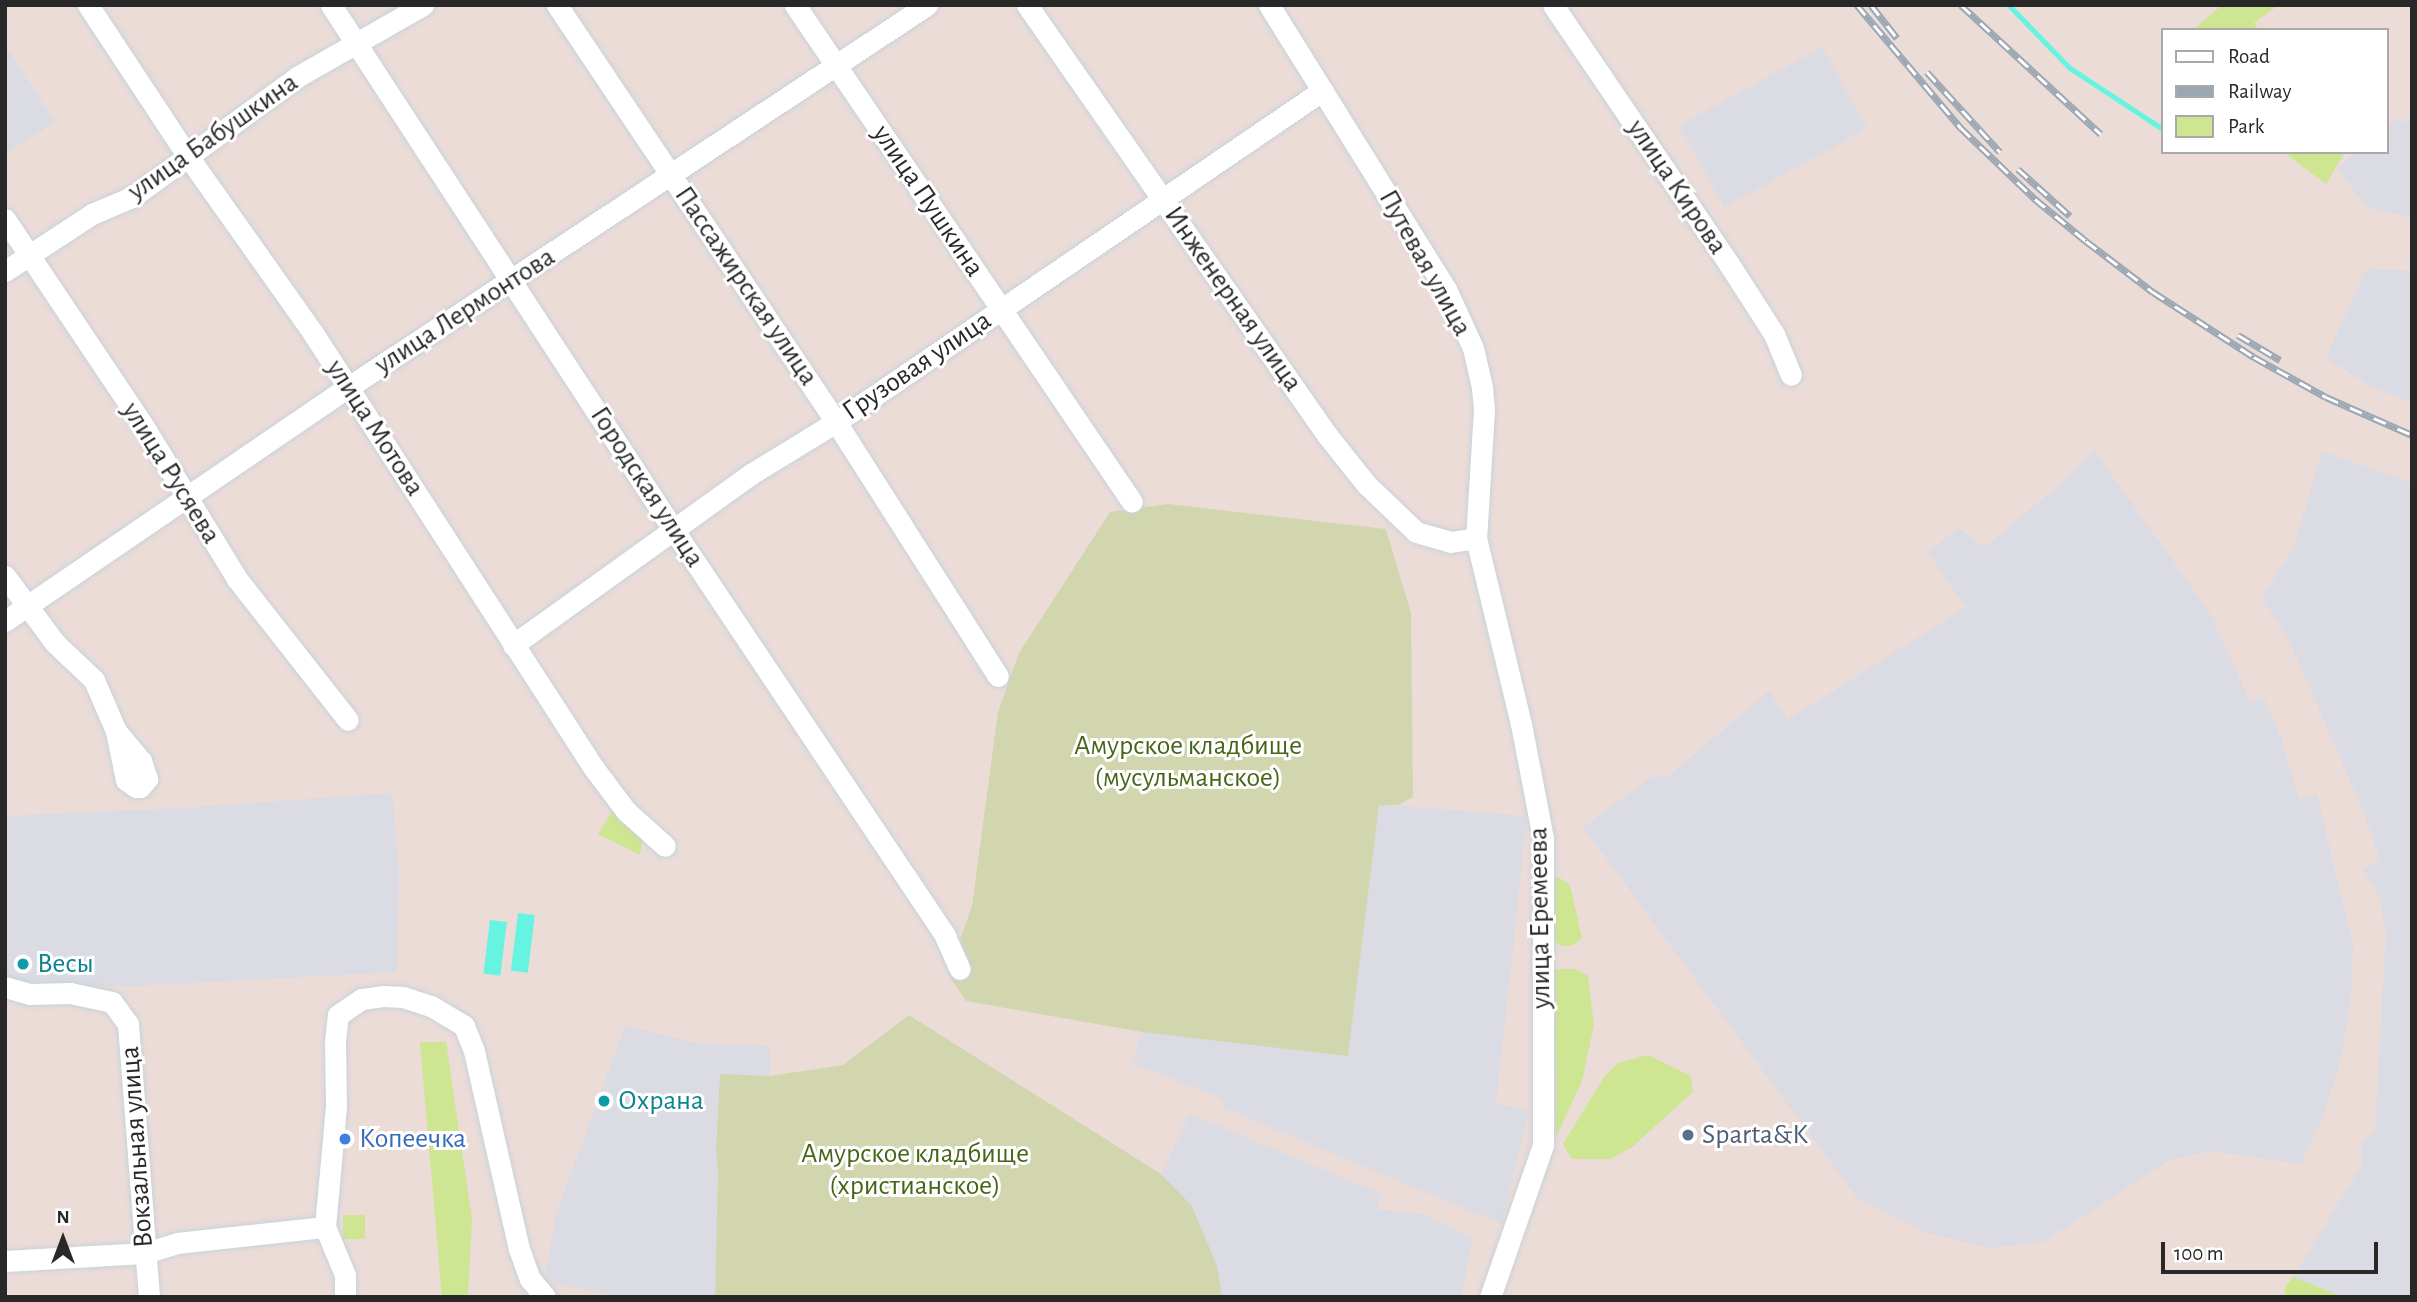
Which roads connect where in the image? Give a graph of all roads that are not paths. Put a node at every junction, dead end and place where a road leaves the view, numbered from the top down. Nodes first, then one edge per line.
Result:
1 (88, 5) edge
2 (331, 5) edge
3 (423, 5) edge
4 (557, 5) edge
5 (795, 5) edge
6 (927, 5) edge
7 (1027, 5) edge
8 (1553, 5) edge
9 (1278, 9) edge
10 (357, 45) junction
11 (837, 67) junction
12 (1323, 90) junction
13 (187, 155) junction
14 (672, 174) junction
15 (1162, 197) junction
16 (5, 219) edge
17 (29, 254) junction
18 (5, 271) edge
19 (511, 282) junction
20 (1002, 309) junction
21 (1791, 375) dead end
22 (347, 388) junction
23 (836, 422) junction
24 (186, 496) junction
25 (1132, 502) dead end
26 (673, 530) junction
27 (1476, 538) junction
28 (5, 576) edge
29 (26, 606) junction
30 (5, 621) edge
31 (513, 645) junction
32 (998, 676) dead end
33 (348, 720) dead end
34 (116, 731) dead end
35 (665, 846) dead end
36 (960, 969) dead end
37 (5, 987) edge
38 (325, 1227) junction
39 (145, 1253) junction
40 (5, 1261) edge
41 (149, 1297) edge
42 (345, 1297) edge
43 (545, 1297) edge
44 (1490, 1297) edge

1 - 13 street, улица Мотова
2 - 10 street, Городская улица
3 - 10 street, улица Бабушкина
4 - 14 street, Пассажирская улица
5 - 11 street, улица Пушкина
6 - 11 street, улица Лермонтова
7 - 15 street, Инженерная улица
8 - 21 street, улица Кирова
9 - 12 street, Путевая улица
10 - 13 street, улица Бабушкина
10 - 19 street, Городская улица
11 - 14 street, улица Лермонтова
11 - 20 street, улица Пушкина
12 - 15 street, Грузовая улица
12 - 27 street, Путевая улица
13 - 17 street, улица Бабушкина
13 - 22 street, улица Мотова
14 - 19 street, улица Лермонтова
14 - 23 street, Пассажирская улица
15 - 20 street, Грузовая улица
15 - 27 street, Инженерная улица
16 - 17 street, улица Русяева
17 - 18 street, улица Бабушкина
17 - 24 street, улица Русяева
19 - 22 street, улица Лермонтова
19 - 26 street, Городская улица
20 - 23 street, Грузовая улица
20 - 25 street, улица Пушкина
22 - 24 street, улица Лермонтова
22 - 31 street, улица Мотова
23 - 26 street, Грузовая улица
23 - 32 street, Пассажирская улица
24 - 29 street, улица Лермонтова
24 - 33 street, улица Русяева
26 - 31 street, Грузовая улица
26 - 36 street, Городская улица
27 - 44 street, улица Еремеева
28 - 29 street
29 - 30 street, улица Лермонтова
29 - 34 street
31 - 35 street, улица Мотова
37 - 39 street, Вокзальная улица
38 - 39 street
38 - 42 street
38 - 43 street
39 - 40 street
39 - 41 street, Вокзальная улица

